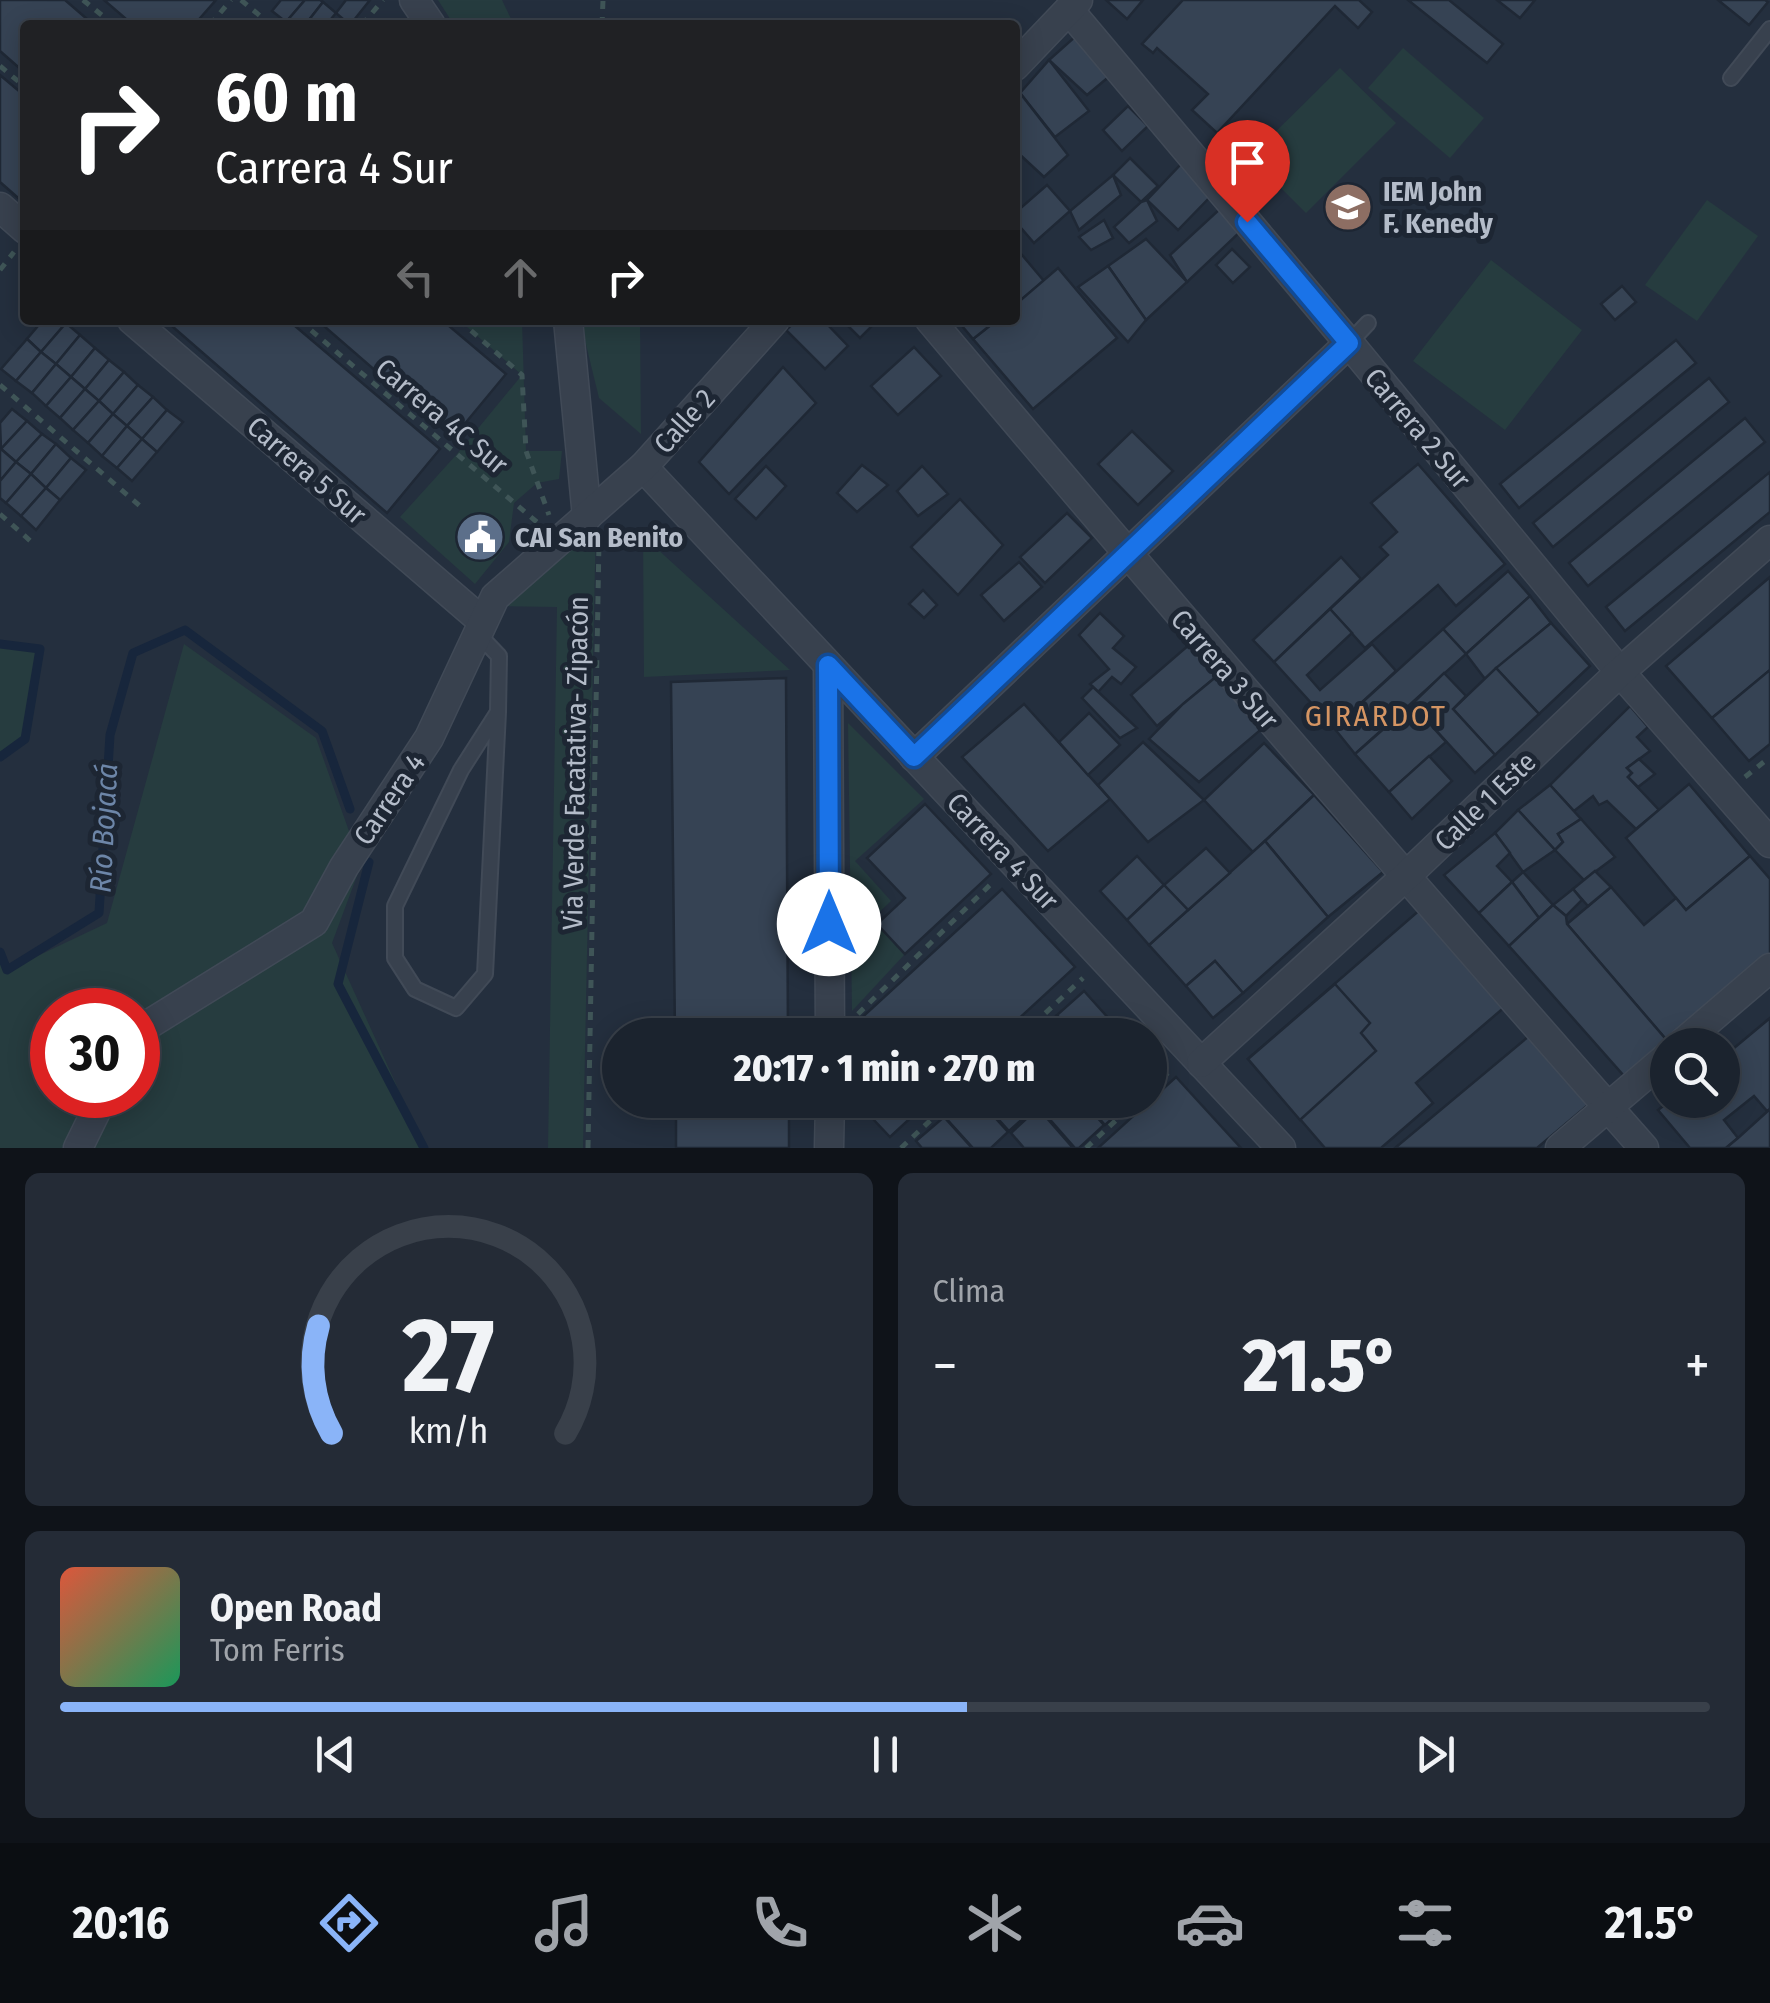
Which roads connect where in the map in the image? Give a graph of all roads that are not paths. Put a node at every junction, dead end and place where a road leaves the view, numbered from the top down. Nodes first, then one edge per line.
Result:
1 (1073, 5) edge
2 (1770, 29) edge
3 (1020, 61) edge
4 (1731, 78) dead end
5 (0, 207) edge
6 (20, 225) edge
7 (138, 325) edge
8 (569, 325) edge
9 (770, 325) edge
10 (934, 325) edge
11 (1358, 333) junction
12 (642, 467) junction
13 (593, 511) junction
14 (1770, 540) edge
15 (1126, 553) junction
16 (480, 627) junction
17 (828, 665) junction
18 (1620, 672) junction
19 (498, 712) junction
20 (914, 757) junction
21 (1770, 843) edge
22 (1405, 877) junction
23 (1770, 968) edge
24 (160, 1017) edge
25 (840, 1018) edge
26 (1700, 1028) edge
27 (1201, 1062) junction
28 (1650, 1071) edge
29 (1608, 1106) junction
30 (93, 1118) edge
31 (830, 1118) edge
32 (78, 1148) edge
33 (830, 1148) edge
34 (1281, 1148) edge
35 (1560, 1148) edge
36 (1644, 1148) edge

1 - 3 street
1 - 11 street, Carrera 2 Sur
2 - 4 lane
5 - 6 street
7 - 16 street, Carrera 5 Sur
8 - 13 street
9 - 12 street, Calle 2
10 - 15 street, Carrera 3 Sur
11 - 15 street
11 - 18 street, Carrera 2 Sur
12 - 13 street, Calle 2
12 - 17 street, Carrera 4 Sur
13 - 16 street, Carrera 4
14 - 18 street, Calle 1 Este
15 - 20 street
15 - 22 street, Carrera 3 Sur
16 - 19 lane
16 - 24 street, Carrera 4
17 - 20 street, Carrera 4 Sur
17 - 25 street
18 - 21 street, Carrera 2 Sur
18 - 22 street, Calle 1 Este
19 - 19 lane
20 - 27 street, Carrera 4 Sur
22 - 27 street, Calle 1 Este
22 - 29 street, Carrera 3 Sur
23 - 26 street
27 - 34 street, Carrera 4 Sur
28 - 29 street
29 - 35 street
29 - 36 street, Carrera 3 Sur
30 - 32 street
31 - 33 street

